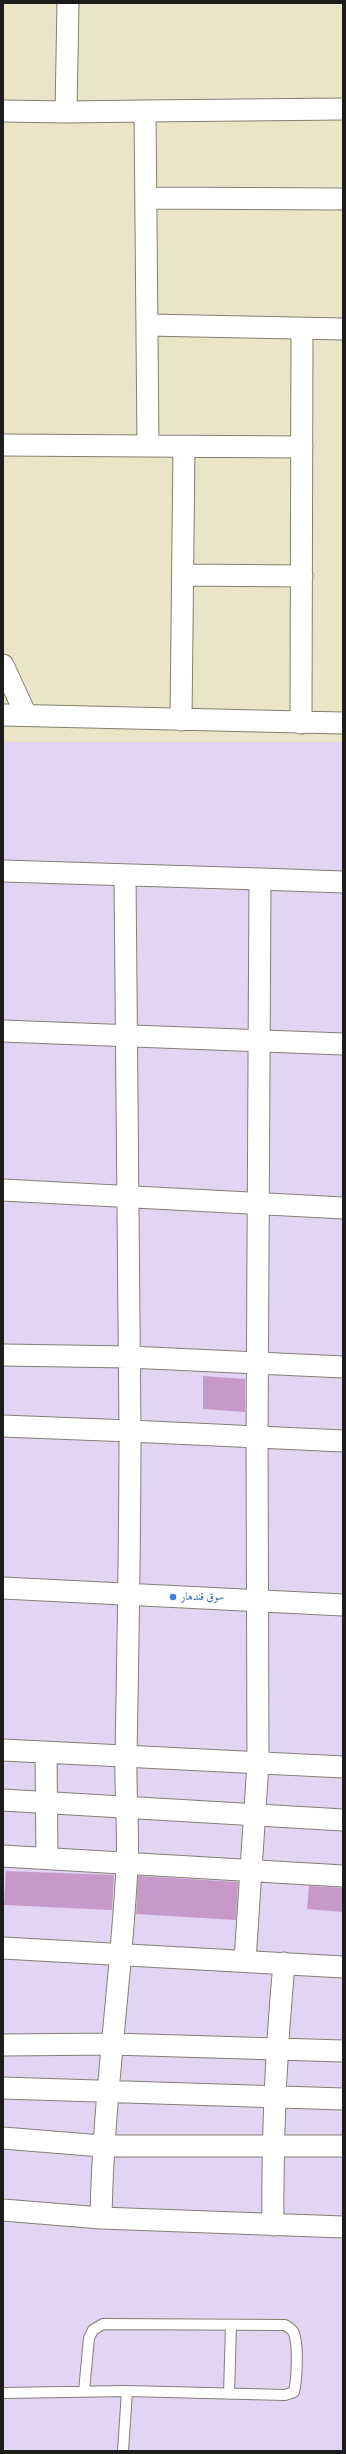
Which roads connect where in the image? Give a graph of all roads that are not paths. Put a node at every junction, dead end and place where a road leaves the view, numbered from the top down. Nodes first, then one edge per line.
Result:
1 (68, 3) edge
2 (343, 109) edge
3 (3, 111) edge
4 (66, 112) junction
5 (145, 112) junction
6 (147, 198) junction
7 (343, 199) edge
8 (148, 325) junction
9 (343, 329) edge
10 (302, 330) junction
11 (3, 445) edge
12 (148, 446) junction
13 (184, 447) junction
14 (302, 448) junction
15 (183, 575) junction
16 (302, 576) junction
17 (3, 665) edge
18 (7, 683) edge
19 (3, 715) edge
20 (26, 715) junction
21 (181, 720) junction
22 (301, 722) junction
23 (343, 723) edge
24 (3, 871) edge
25 (124, 876) junction
26 (260, 879) junction
27 (343, 882) edge
28 (3, 1031) edge
29 (126, 1037) junction
30 (260, 1041) junction
31 (343, 1044) edge
32 (3, 1190) edge
33 (127, 1196) junction
34 (258, 1203) junction
35 (343, 1208) edge
36 (3, 1355) edge
37 (129, 1357) junction
38 (257, 1362) junction
39 (343, 1367) edge
40 (3, 1426) edge
41 (130, 1431) junction
42 (257, 1438) junction
43 (343, 1442) edge
44 (3, 1588) edge
45 (130, 1596) junction
46 (257, 1600) junction
47 (343, 1605) edge
48 (3, 1750) edge
49 (46, 1753) junction
50 (126, 1758) junction
51 (258, 1763) junction
52 (343, 1767) edge
53 (3, 1800) edge
54 (47, 1803) junction
55 (126, 1808) junction
56 (255, 1814) junction
57 (343, 1820) edge
58 (3, 1856) edge
59 (47, 1858) junction
60 (127, 1864) junction
61 (251, 1871) junction
62 (343, 1876) edge
63 (3, 1948) edge
64 (121, 1955) junction
65 (245, 1961) junction
66 (284, 1964) junction
67 (343, 1967) edge
68 (113, 2044) junction
69 (3, 2045) edge
70 (276, 2049) junction
71 (343, 2052) edge
72 (3, 2088) edge
73 (108, 2091) junction
74 (274, 2096) junction
75 (343, 2099) edge
76 (3, 2138) edge
77 (272, 2145) junction
78 (102, 2146) junction
79 (343, 2146) edge
80 (3, 2210) edge
81 (101, 2218) junction
82 (273, 2225) junction
83 (343, 2226) edge
84 (231, 2325) junction
85 (84, 2391) junction
86 (127, 2391) junction
87 (3, 2393) edge
88 (229, 2394) junction
89 (123, 2451) edge

1 - 4 street
2 - 5 street
3 - 4 street
4 - 5 street
5 - 6 street
6 - 7 street
6 - 8 street
8 - 10 street
8 - 12 street
9 - 10 street
10 - 14 street
11 - 12 street
12 - 13 street
13 - 14 street
13 - 15 street
14 - 16 street
15 - 16 street
15 - 21 street
16 - 22 street
17 - 18 street
18 - 20 street
19 - 20 street
20 - 21 street
21 - 22 street
22 - 23 street
24 - 25 street
25 - 26 street
25 - 29 street
26 - 27 street
26 - 30 street
28 - 29 street
29 - 30 street
29 - 33 street
30 - 31 street
30 - 34 street
32 - 33 street
33 - 34 street
33 - 37 street
34 - 35 street
34 - 38 street
36 - 37 street
37 - 38 street
37 - 41 street
38 - 39 street
38 - 42 street
40 - 41 street
41 - 42 street
41 - 45 street
42 - 43 street
42 - 46 street
44 - 45 street
45 - 46 street
45 - 50 street
46 - 47 street
46 - 51 street
48 - 49 street
49 - 50 street
49 - 54 street
50 - 51 street
50 - 55 street
51 - 52 street
51 - 56 street
53 - 54 street
54 - 55 street
54 - 59 street
55 - 56 street
55 - 60 street
56 - 57 street
56 - 61 street
58 - 59 street
59 - 60 street
60 - 61 street
60 - 64 street
61 - 62 street
61 - 65 street
63 - 64 street
64 - 65 street
64 - 68 street
65 - 66 street
66 - 67 street
66 - 70 street
68 - 69 street
68 - 70 street
68 - 73 street
70 - 71 street
70 - 74 street
72 - 73 street
73 - 74 street
73 - 78 street
74 - 75 street
74 - 77 street
76 - 78 street
77 - 78 street
77 - 79 street
77 - 82 street
78 - 81 street
80 - 81 street
81 - 82 street
82 - 83 street
84 - 85 lane
84 - 88 lane
84 - 88 lane
85 - 86 lane
85 - 87 lane
86 - 88 lane
86 - 89 lane

